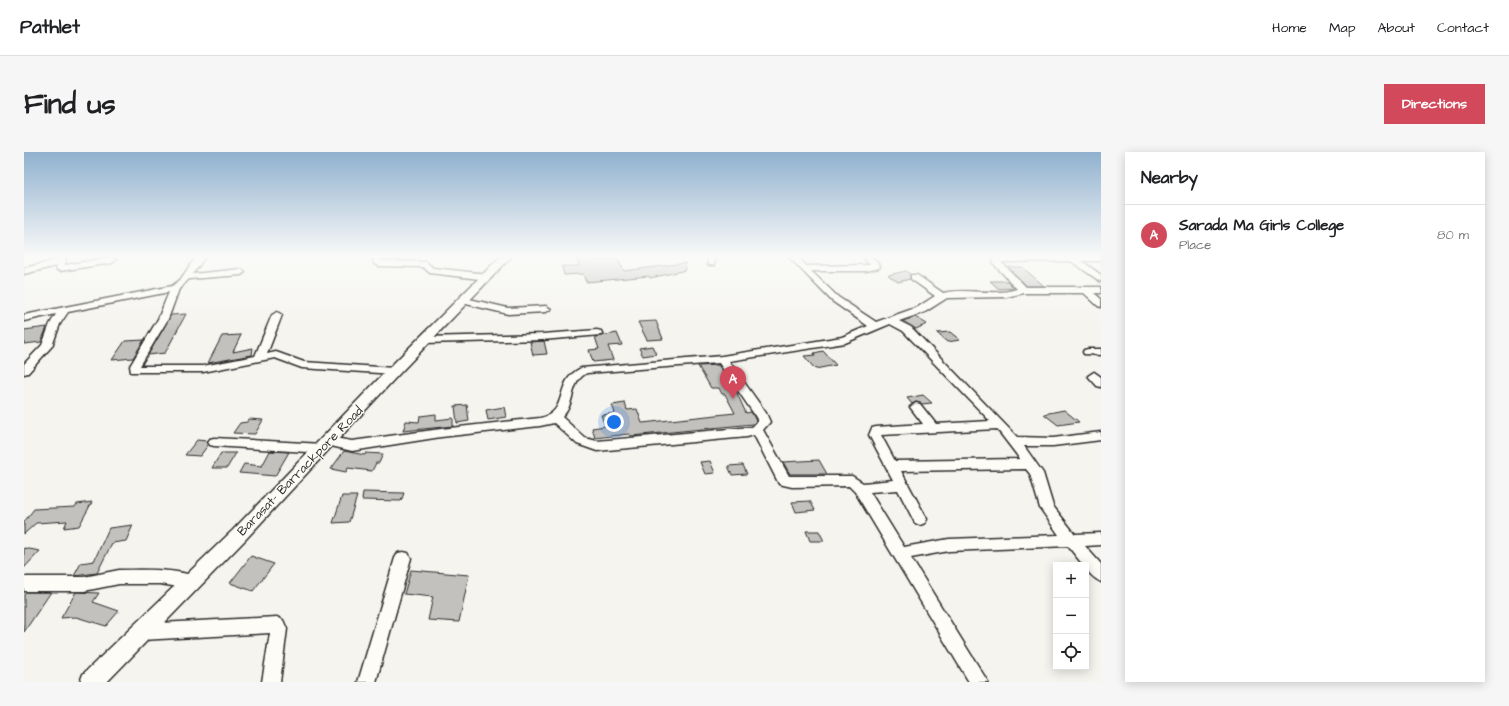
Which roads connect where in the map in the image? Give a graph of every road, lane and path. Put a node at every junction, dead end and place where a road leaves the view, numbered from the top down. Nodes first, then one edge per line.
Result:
1 (182, 282) edge
2 (483, 282) edge
3 (817, 282) edge
4 (922, 282) edge
5 (1015, 282) edge
6 (175, 288) junction
7 (1023, 290) junction
8 (1086, 290) junction
9 (1101, 290) edge
10 (942, 297) junction
11 (464, 301) junction
12 (1101, 304) edge
13 (65, 309) junction
14 (546, 309) dead end
15 (277, 315) dead end
16 (24, 318) edge
17 (890, 320) junction
18 (875, 326) junction
19 (597, 333) dead end
20 (424, 340) junction
21 (1088, 352) dead end
22 (1101, 352) edge
23 (260, 357) junction
24 (722, 359) junction
25 (24, 371) edge
26 (394, 371) junction
27 (916, 407) dead end
28 (555, 417) junction
29 (1000, 425) junction
30 (932, 429) junction
31 (756, 430) junction
32 (1101, 436) edge
33 (1014, 441) junction
34 (214, 442) dead end
35 (325, 444) junction
36 (1030, 464) junction
37 (891, 466) junction
38 (901, 484) junction
39 (860, 488) junction
40 (920, 519) dead end
41 (1101, 539) edge
42 (1072, 541) junction
43 (900, 554) junction
44 (403, 558) dead end
45 (1101, 575) edge
46 (191, 582) junction
47 (24, 584) edge
48 (140, 632) junction
49 (92, 682) edge
50 (271, 682) edge
51 (367, 682) edge
52 (979, 682) edge

1 - 6 street
2 - 11 main road, Barasat- Barrackpore Road
3 - 18 street
4 - 10 street
5 - 7 street
6 - 13 street
6 - 23 street
7 - 8 street
7 - 10 street
8 - 9 street
8 - 12 street
10 - 17 street
11 - 14 street
11 - 20 main road, Barasat- Barrackpore Road
13 - 16 street
13 - 25 street
15 - 23 street
17 - 18 street
17 - 29 street
18 - 24 street
19 - 20 street
20 - 26 main road, Barasat- Barrackpore Road
21 - 22 street
23 - 26 street
24 - 28 street
24 - 31 street
26 - 35 main road, Barasat- Barrackpore Road
27 - 30 street
28 - 31 street
28 - 35 street
29 - 30 street
29 - 33 street
30 - 37 street
31 - 39 street
32 - 33 street
33 - 36 street
34 - 35 street
35 - 46 main road, Barasat- Barrackpore Road
36 - 37 street
36 - 42 street
37 - 38 street
38 - 39 street
38 - 40 street
39 - 43 street
41 - 42 street
42 - 43 street
42 - 45 street
43 - 52 street
44 - 51 street
46 - 47 street
46 - 48 main road, Barasat- Barrackpore Road
48 - 49 main road, Barasat- Barrackpore Road
48 - 50 street

